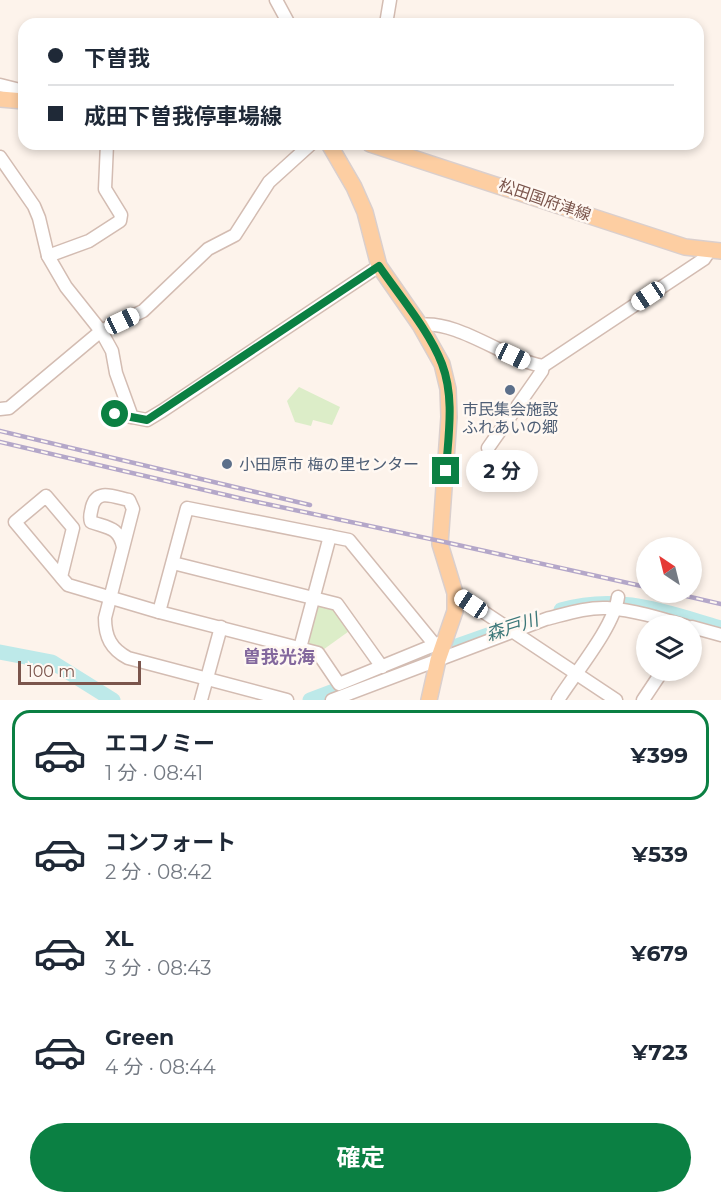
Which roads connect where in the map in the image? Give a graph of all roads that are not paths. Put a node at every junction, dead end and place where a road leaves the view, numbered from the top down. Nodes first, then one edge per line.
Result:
1 (276, 0) edge
2 (390, 0) edge
3 (286, 18) edge
4 (389, 18) edge
5 (0, 85) edge
6 (18, 90) edge
7 (0, 99) edge
8 (18, 100) edge
9 (107, 150) edge
10 (304, 150) edge
11 (332, 150) edge
12 (388, 150) edge
13 (0, 157) edge
14 (715, 250) edge
15 (48, 256) junction
16 (379, 266) junction
17 (420, 325) junction
18 (101, 331) junction
19 (543, 366) junction
20 (0, 409) edge
21 (115, 414) dead end
22 (132, 417) junction
23 (488, 448) dead end
24 (330, 536) junction
25 (123, 547) junction
26 (173, 563) junction
27 (61, 577) junction
28 (455, 593) junction
29 (314, 597) junction
30 (110, 599) junction
31 (617, 605) junction
32 (159, 612) junction
33 (650, 615) edge
34 (221, 627) junction
35 (702, 630) edge
36 (512, 632) junction
37 (721, 635) edge
38 (300, 648) junction
39 (439, 649) junction
40 (382, 667) junction
41 (575, 674) junction
42 (206, 680) junction
43 (656, 681) edge
44 (201, 700) edge
45 (286, 700) edge
46 (332, 700) edge
47 (429, 700) edge
48 (558, 700) edge
49 (615, 700) edge
50 (643, 700) edge

1 - 3 street
2 - 4 street
5 - 6 street
7 - 8 main road
9 - 15 street
10 - 18 street
11 - 16 main road
12 - 14 main road, 松田国府津線
13 - 15 street
14 - 19 street
15 - 18 street
16 - 17 main road
16 - 22 street
17 - 19 street
17 - 28 main road
18 - 20 street
18 - 22 street
19 - 23 street
21 - 22 street
24 - 26 street
24 - 29 street
24 - 39 street
25 - 25 street
25 - 30 street
26 - 29 street
26 - 32 street
27 - 27 street
27 - 30 street
28 - 36 street
28 - 39 main road
29 - 38 street
29 - 40 street
30 - 32 street
30 - 42 street
31 - 33 street
31 - 36 street
31 - 41 street
32 - 34 street
34 - 38 street
34 - 42 street
35 - 37 street
36 - 39 street
36 - 41 street
38 - 40 street
39 - 40 street
39 - 46 street
39 - 47 main road
41 - 48 street
41 - 49 street
42 - 44 street
42 - 45 street
43 - 50 street

